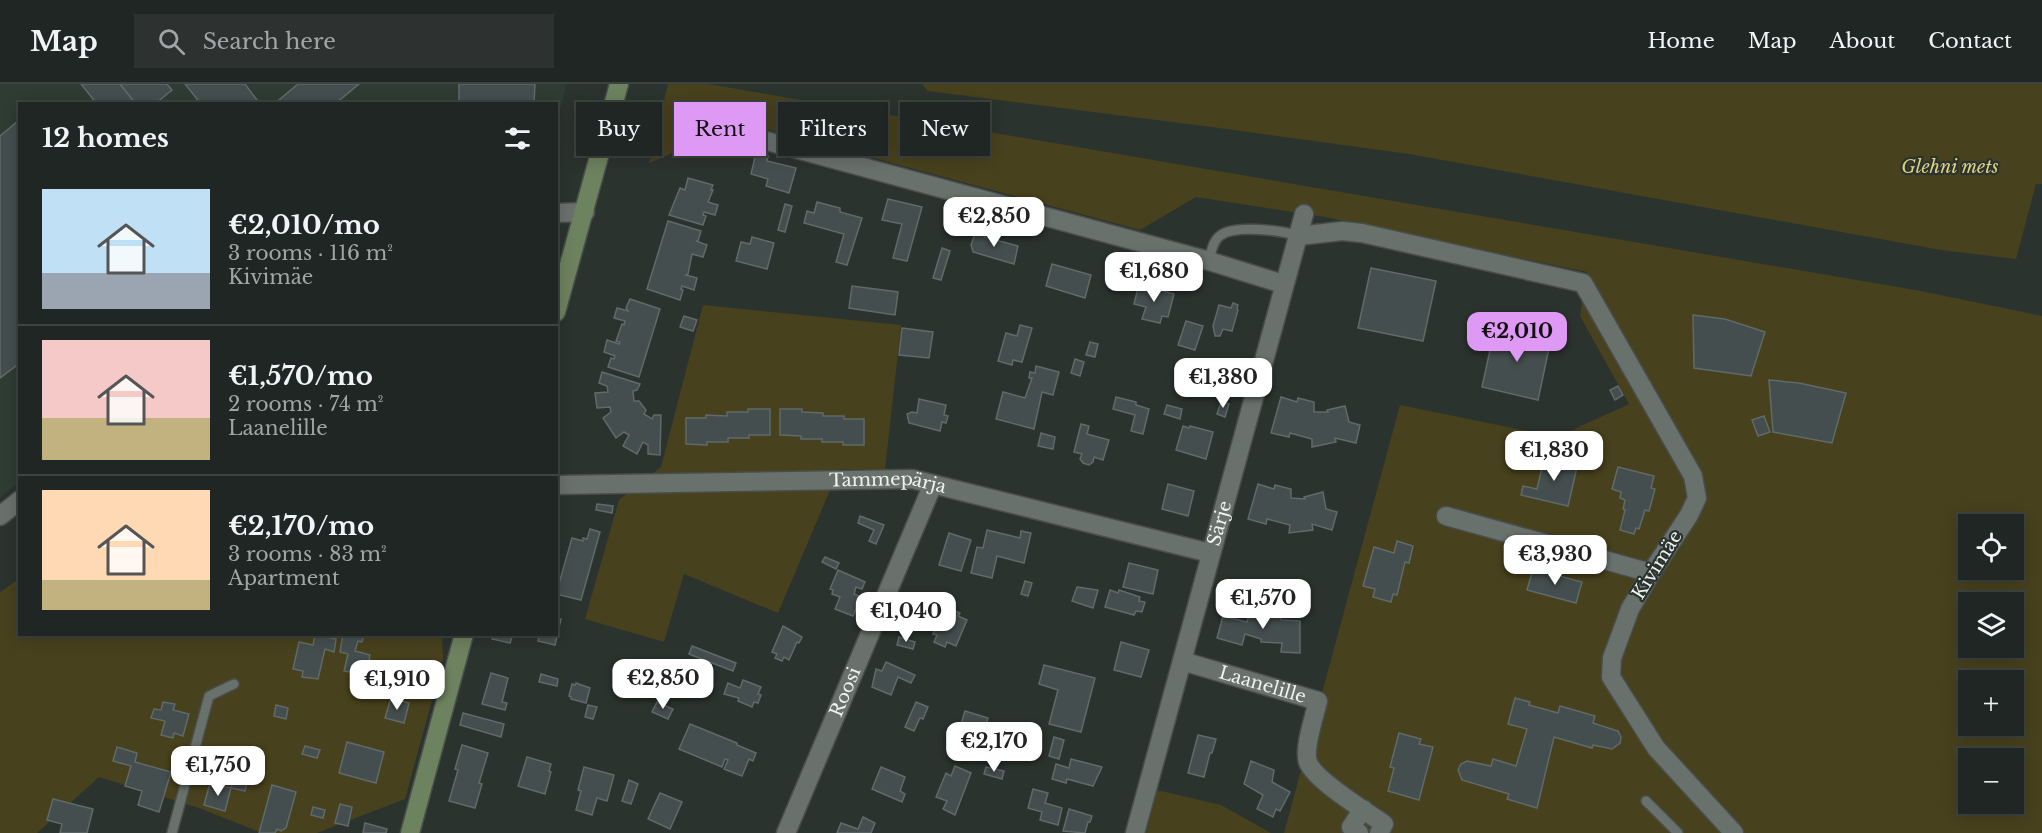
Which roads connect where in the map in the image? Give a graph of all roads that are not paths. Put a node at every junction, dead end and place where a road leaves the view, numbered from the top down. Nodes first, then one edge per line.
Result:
1 (619, 84) edge
2 (766, 141) edge
3 (585, 212) junction
4 (558, 213) edge
5 (1304, 214) dead end
6 (1298, 236) junction
7 (1209, 261) junction
8 (1283, 284) junction
9 (558, 305) edge
10 (933, 484) junction
11 (558, 485) edge
12 (18, 502) edge
13 (0, 516) edge
14 (1446, 516) dead end
15 (1209, 554) junction
16 (1651, 573) junction
17 (463, 636) edge
18 (1182, 661) junction
19 (234, 684) dead end
20 (1646, 801) dead end
21 (1363, 809) junction
22 (172, 833) edge
23 (410, 833) edge
24 (786, 833) edge
25 (1135, 833) edge
26 (1359, 833) edge
27 (1379, 833) edge
28 (1678, 833) edge
29 (1734, 833) edge

1 - 3 main road
2 - 7 street
3 - 4 street
3 - 9 main road
5 - 6 street, Särje
6 - 7 lane
6 - 8 street, Särje
6 - 16 street, Kivimäe
7 - 8 street
8 - 15 street, Särje
10 - 11 street, Tammepärja
10 - 15 street, Tammepärja
10 - 24 street, Roosi
12 - 13 street
14 - 16 street
15 - 18 street, Särje
16 - 29 street, Kivimäe
17 - 23 main road
18 - 21 street, Laanelille
18 - 25 street, Särje
19 - 22 lane
20 - 28 lane
21 - 26 street
21 - 27 street, Laanelille

